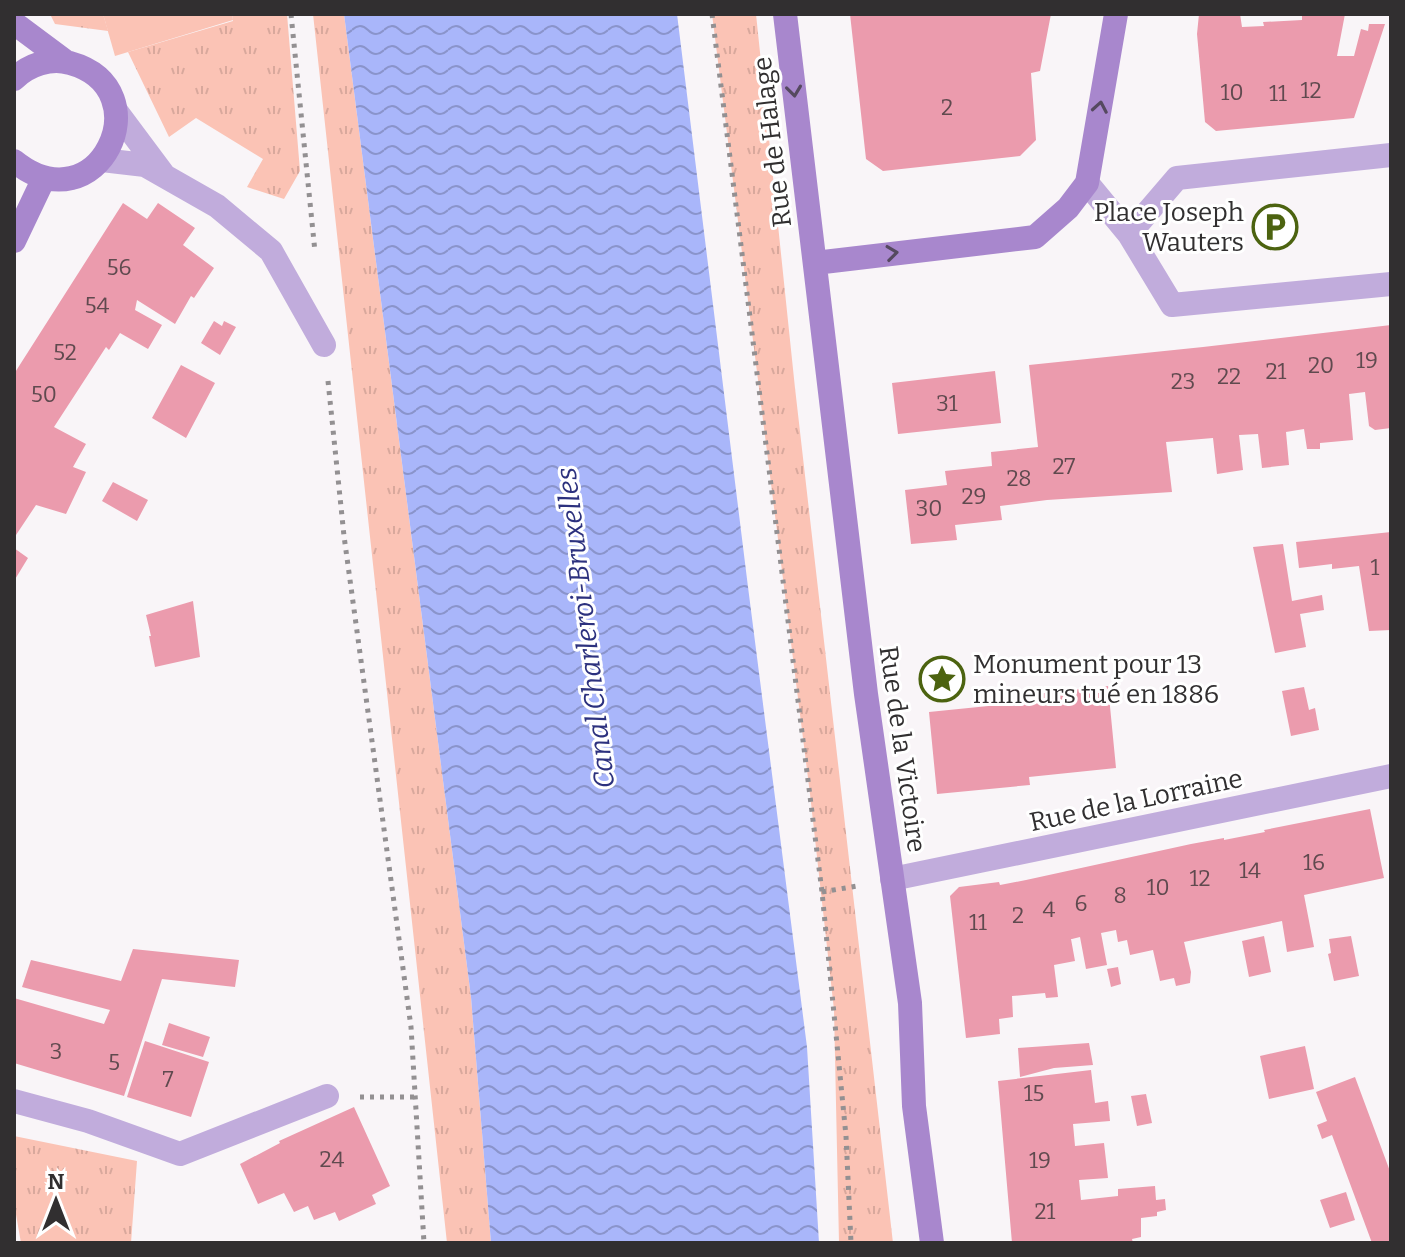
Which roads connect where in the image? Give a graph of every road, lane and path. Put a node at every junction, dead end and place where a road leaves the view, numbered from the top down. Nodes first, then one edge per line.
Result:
1 (291, 14) edge
2 (712, 14) edge
3 (785, 14) edge
4 (1116, 14) edge
5 (14, 23) edge
6 (65, 61) junction
7 (14, 79) edge
8 (116, 111) junction
9 (1391, 155) edge
10 (102, 160) junction
11 (14, 161) edge
12 (164, 176) junction
13 (44, 178) junction
14 (1087, 183) junction
15 (1129, 234) junction
16 (14, 241) edge
17 (315, 252) dead end
18 (815, 263) junction
19 (1391, 284) edge
20 (324, 345) joint
21 (1391, 776) edge
22 (892, 879) junction
23 (327, 1096) joint
24 (416, 1097) junction
25 (14, 1101) edge
26 (424, 1243) edge
27 (851, 1243) edge
28 (932, 1243) edge

1 - 17 path
2 - 27 path
3 -> 18 street, Rue de Halage
14 -> 4 street
5 - 6 street
6 - 7 street
6 - 8 street
8 - 10 street
8 - 12 street
9 - 15 street
10 - 12 street
10 - 13 street
11 - 13 street
12 - 20 street
13 - 16 street
14 - 15 street
18 -> 14 street
15 - 19 street
18 - 22 street, Rue de la Victoire
20 - 24 path
21 - 22 street, Rue de la Lorraine
22 - 28 street, Rue de la Victoire
23 - 24 path
23 - 25 street
24 - 26 path

